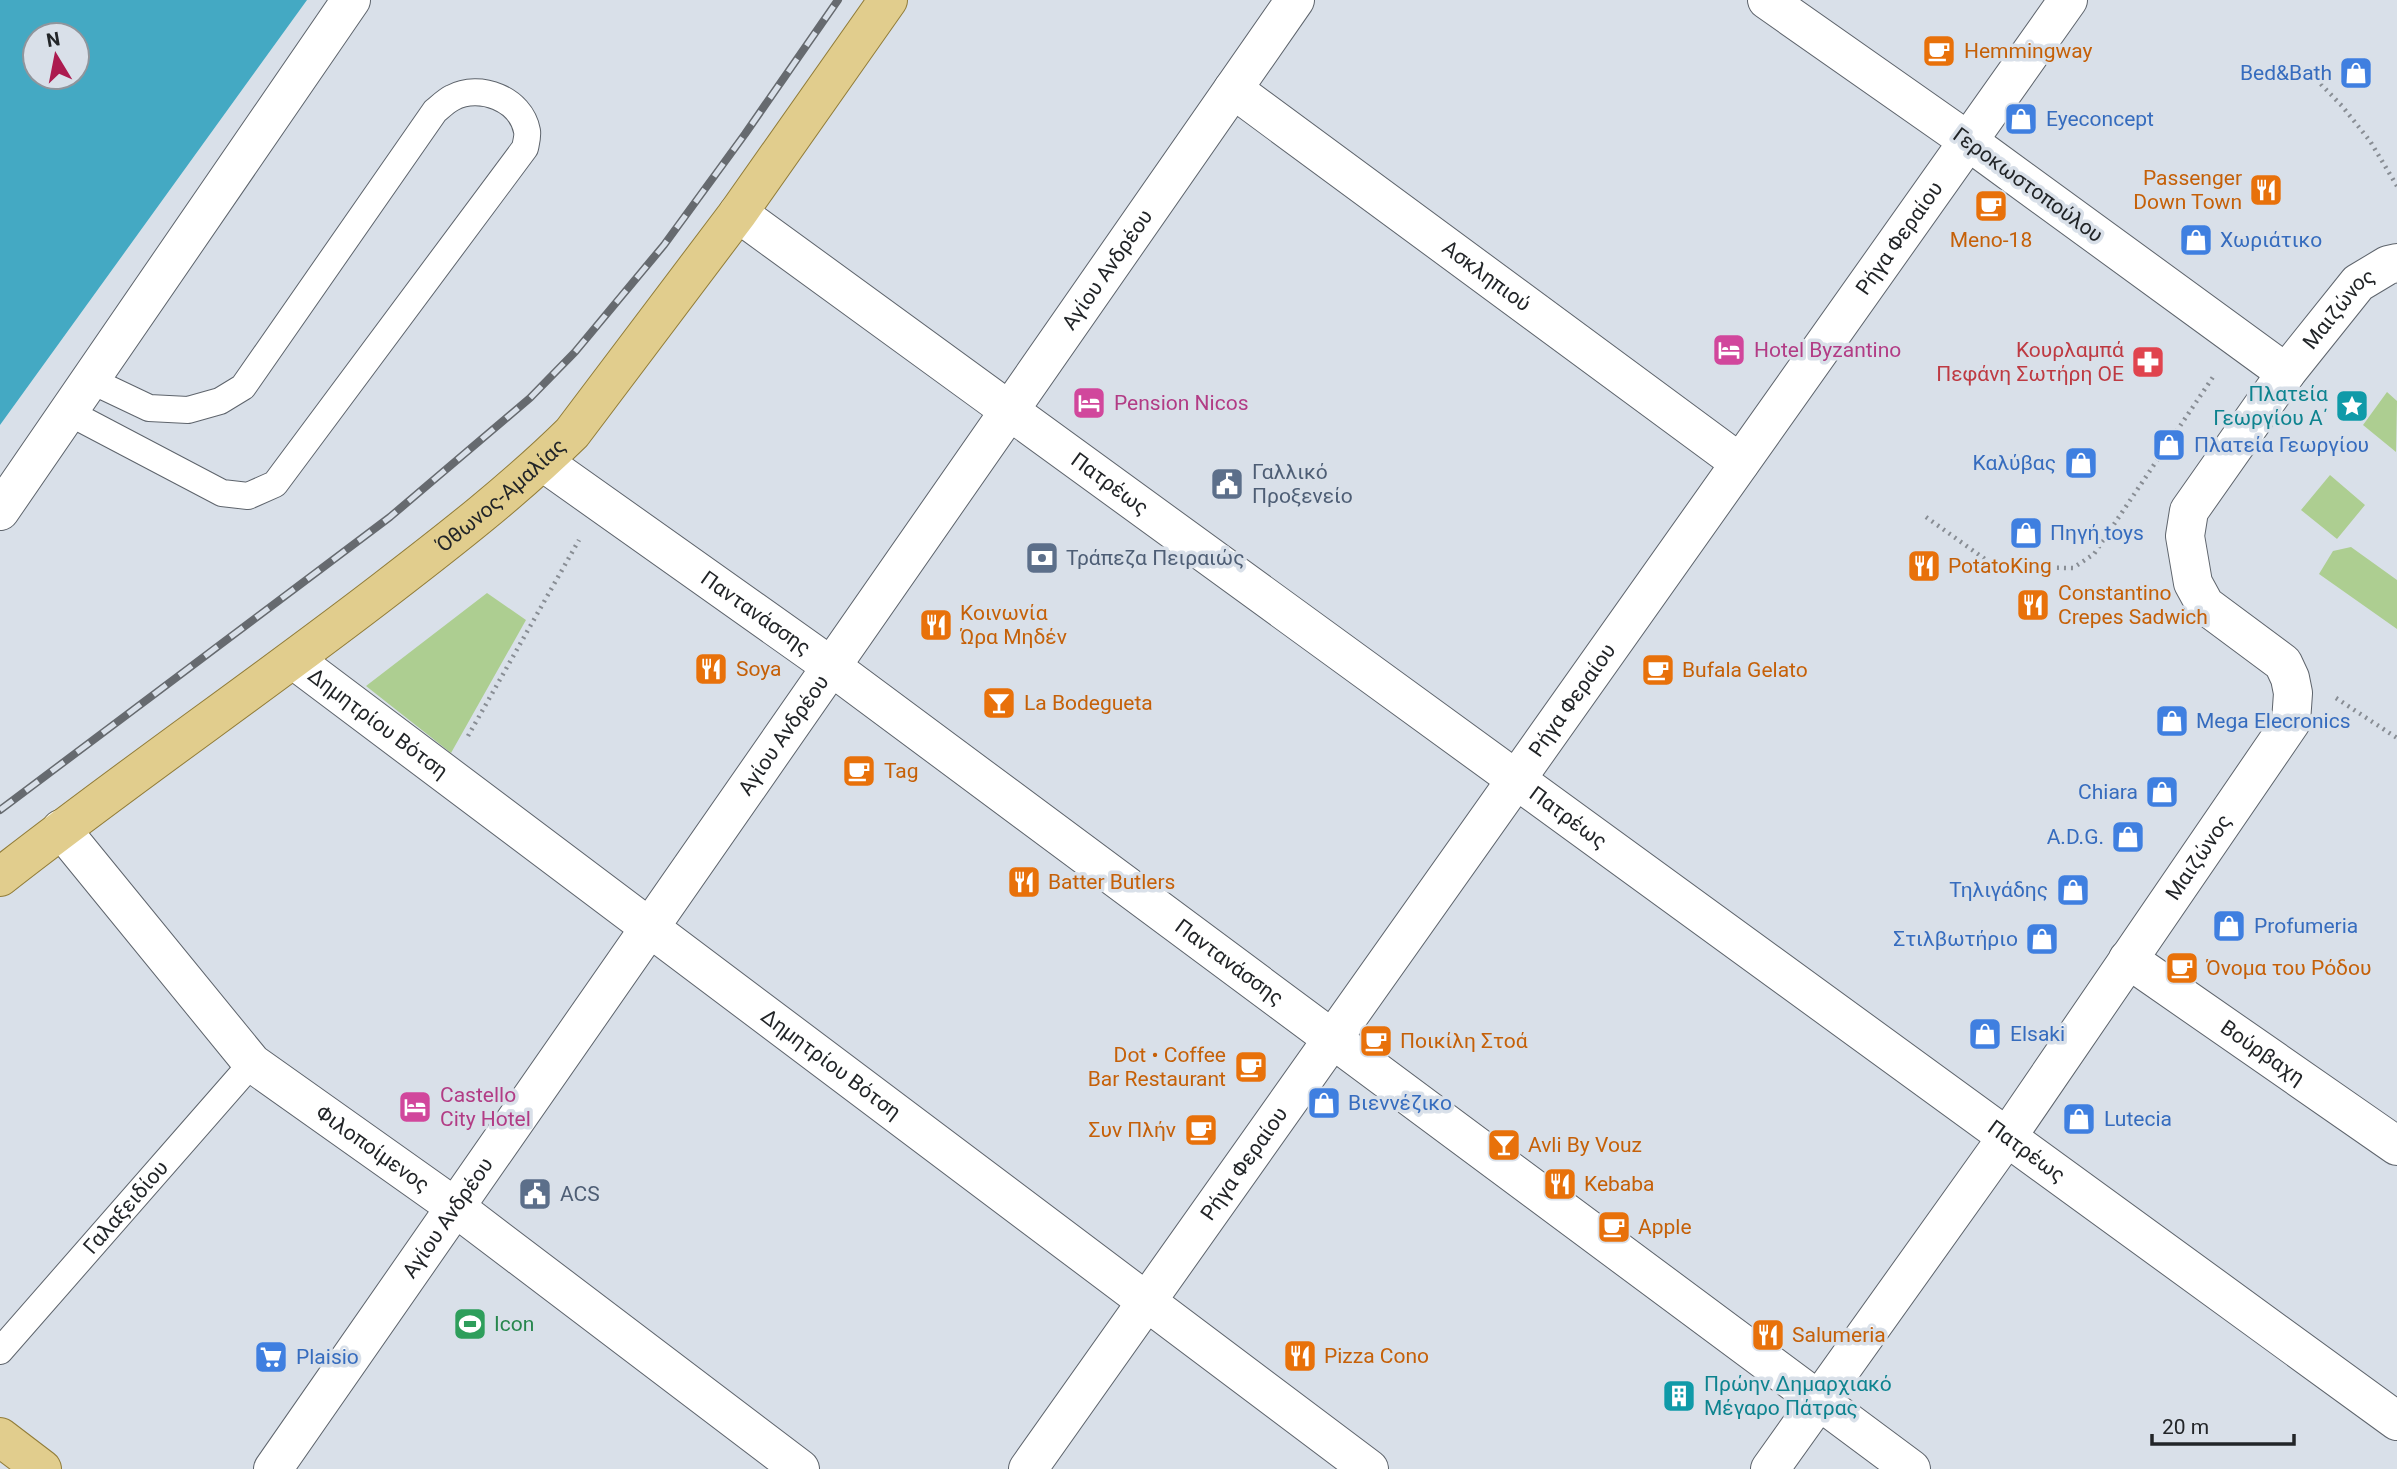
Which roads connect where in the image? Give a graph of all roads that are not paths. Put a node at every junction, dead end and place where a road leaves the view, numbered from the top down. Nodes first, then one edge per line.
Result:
1 (351, 0) edge
2 (888, 0) edge
3 (1295, 0) edge
4 (1768, 0) edge
5 (2068, 0) edge
6 (1233, 89) junction
7 (1968, 141) junction
8 (738, 214) junction
9 (2397, 263) edge
10 (2286, 373) junction
11 (90, 380) junction
12 (1009, 410) junction
13 (68, 412) junction
14 (543, 462) junction
15 (1740, 463) junction
16 (0, 511) edge
17 (294, 660) junction
18 (832, 667) junction
19 (1516, 780) junction
20 (61, 829) junction
21 (0, 877) edge
22 (650, 928) junction
23 (2128, 959) junction
24 (1333, 1039) junction
25 (252, 1063) junction
26 (2007, 1137) junction
27 (2397, 1146) edge
28 (455, 1208) junction
29 (1147, 1302) junction
30 (0, 1351) edge
31 (1819, 1400) junction
32 (2397, 1421) edge
33 (0, 1437) edge
34 (42, 1469) edge
35 (273, 1469) edge
36 (800, 1469) edge
37 (1028, 1469) edge
38 (1369, 1469) edge
39 (1770, 1469) edge
40 (1912, 1469) edge

1 - 11 street
2 - 8 main road, Όθωνος-Αμαλίας
3 - 6 street, Αγίου Ανδρέου
4 - 7 street, Γεροκωστοπούλου
5 - 7 street, Ρήγα Φεραίου
6 - 12 street, Αγίου Ανδρέου
6 - 15 street, Ασκληπιού
7 - 10 street, Γεροκωστοπούλου
7 - 15 street, Ρήγα Φεραίου
8 - 12 street, Πατρέως
8 - 14 main road, Όθωνος-Αμαλίας
9 - 10 street, Μαιζώνος
10 - 23 street, Μαιζώνος
11 - 13 street
11 - 13 lane
12 - 18 street, Αγίου Ανδρέου
12 - 19 street, Πατρέως
13 - 16 street
14 - 17 main road, Όθωνος-Αμαλίας
14 - 18 street, Παντανάσσης
15 - 19 street, Ρήγα Φεραίου
17 - 20 main road, Όθωνος-Αμαλίας
17 - 22 street, Δημητρίου Βότση
18 - 22 street, Αγίου Ανδρέου
18 - 24 street, Παντανάσσης
19 - 24 street, Ρήγα Φεραίου
19 - 26 street, Πατρέως
20 - 21 main road, Όθωνος-Αμαλίας
20 - 25 street, Φιλοποίμενος
22 - 28 street, Αγίου Ανδρέου
22 - 29 street, Δημητρίου Βότση
23 - 26 street, Μαιζώνος
23 - 27 street, Βούρβαχη
24 - 29 street, Ρήγα Φεραίου
24 - 31 street, Παντανάσσης
25 - 28 street, Φιλοποίμενος
25 - 30 lane, Γαλαξειδίου
26 - 31 street, Μαιζώνος
26 - 32 street, Πατρέως
28 - 35 street, Αγίου Ανδρέου
28 - 36 street, Φιλοποίμενος
29 - 37 street, Ρήγα Φεραίου
29 - 38 street, Δημητρίου Βότση
31 - 39 street, Μαιζώνος
31 - 40 street, Παντανάσσης
33 - 34 main road

